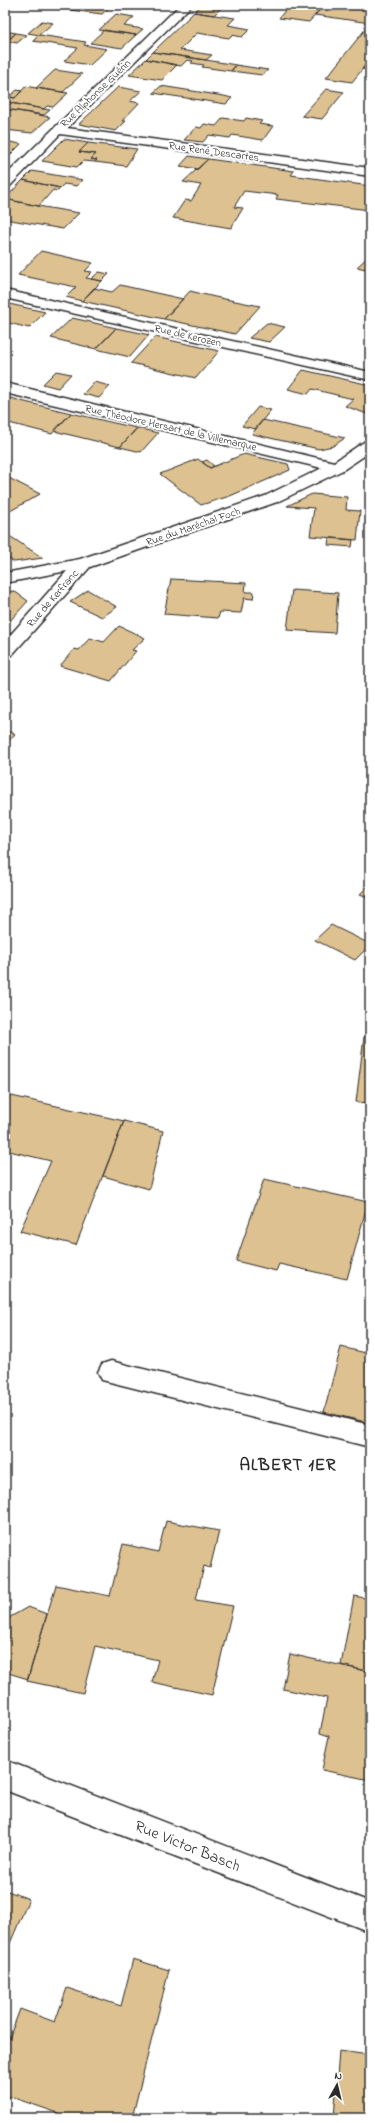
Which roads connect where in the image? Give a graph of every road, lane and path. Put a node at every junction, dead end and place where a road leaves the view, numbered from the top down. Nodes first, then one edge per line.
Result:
1 (186, 5) edge
2 (57, 130) junction
3 (370, 172) edge
4 (5, 183) edge
5 (5, 294) edge
6 (370, 376) edge
7 (5, 388) edge
8 (370, 445) edge
9 (336, 467) junction
10 (84, 563) junction
11 (5, 578) edge
12 (5, 652) edge
13 (111, 1372) dead end
14 (370, 1436) edge
15 (5, 1775) edge
16 (370, 1917) edge

1 - 2 street, Rue Alphonse Guérin
2 - 3 street, Rue René Descartes
2 - 4 street, Rue Alphonse Guérin
5 - 6 street, Rue de Kerozen
7 - 9 street, Rue Théodore Hersart de la Villemarque
8 - 9 street, Rue du Maréchal Foch
9 - 10 street, Rue du Maréchal Foch
10 - 11 street, Rue du Maréchal Foch
10 - 12 street, Rue de Kerfranc
13 - 14 street
15 - 16 street, Rue Victor Basch

